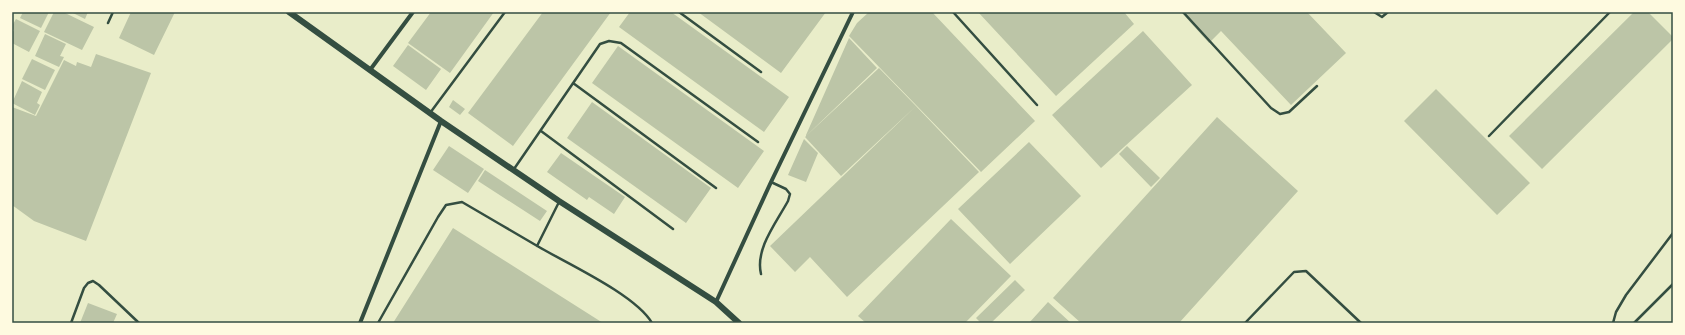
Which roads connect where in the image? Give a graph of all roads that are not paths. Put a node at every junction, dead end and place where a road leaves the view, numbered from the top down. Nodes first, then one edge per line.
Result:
1 (114, 12) edge
2 (291, 12) edge
3 (413, 12) edge
4 (505, 12) edge
5 (679, 12) edge
6 (853, 12) edge
7 (953, 12) edge
8 (1183, 12) edge
9 (1374, 12) edge
10 (1388, 12) edge
11 (1610, 12) edge
12 (108, 23) dead end
13 (370, 70) junction
14 (761, 72) dead end
15 (573, 82) junction
16 (1317, 86) dead end
17 (1037, 105) dead end
18 (430, 113) junction
19 (441, 121) junction
20 (541, 131) junction
21 (1489, 136) dead end
22 (758, 142) dead end
23 (514, 170) junction
24 (772, 182) junction
25 (716, 188) dead end
26 (559, 201) junction
27 (673, 229) dead end
28 (1673, 233) edge
29 (537, 246) junction
30 (761, 274) dead end
31 (1673, 284) edge
32 (716, 302) junction
33 (71, 323) edge
34 (139, 323) edge
35 (360, 323) edge
36 (378, 323) edge
37 (652, 323) edge
38 (739, 323) edge
39 (1246, 323) edge
40 (1361, 323) edge
41 (1613, 323) edge
42 (1634, 323) edge

1 - 12 lane
2 - 13 street
3 - 13 street
4 - 18 lane
5 - 14 lane
6 - 24 street
7 - 17 lane
8 - 16 lane
9 - 10 lane
11 - 21 lane
13 - 18 street
15 - 20 lane
15 - 22 lane
15 - 25 lane
18 - 19 street
19 - 23 street
19 - 35 street
20 - 23 lane
20 - 27 lane
23 - 26 street
24 - 30 lane
24 - 32 street
26 - 29 lane
26 - 32 street
28 - 41 lane
29 - 36 lane
29 - 37 lane
31 - 42 lane
32 - 38 street
33 - 34 lane
39 - 40 lane

